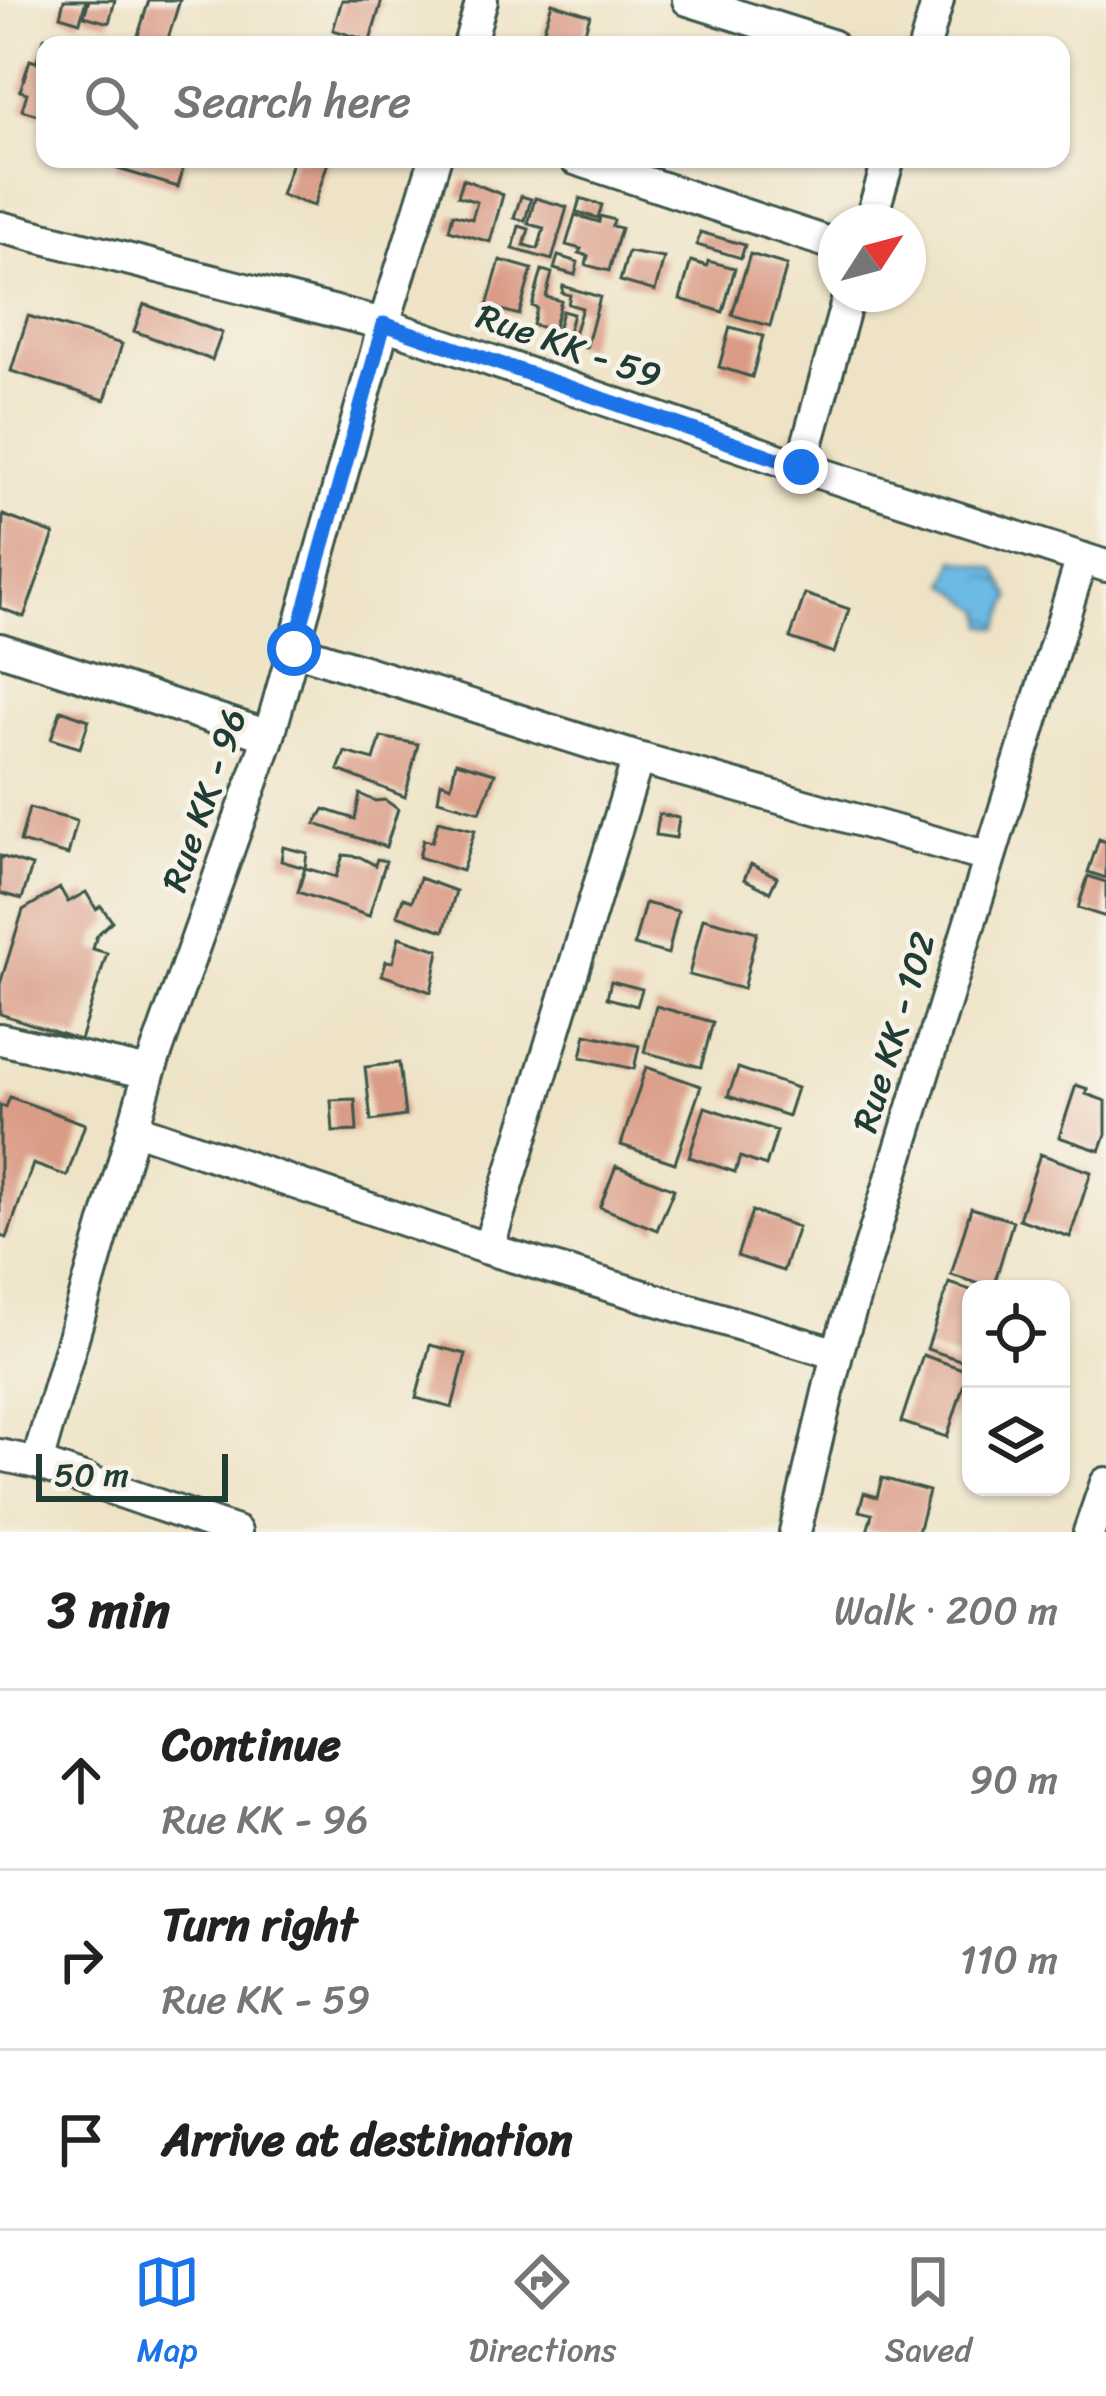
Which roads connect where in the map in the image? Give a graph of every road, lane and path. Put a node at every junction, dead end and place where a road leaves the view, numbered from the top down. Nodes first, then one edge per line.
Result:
1 (482, 0) edge
2 (688, 0) edge
3 (938, 0) edge
4 (472, 36) edge
5 (802, 36) edge
6 (928, 36) edge
7 (432, 168) edge
8 (602, 168) edge
9 (887, 168) edge
10 (876, 204) edge
11 (0, 227) edge
12 (818, 239) edge
13 (844, 312) edge
14 (384, 324) junction
15 (801, 467) junction
16 (1094, 562) edge
17 (0, 649) edge
18 (294, 649) junction
19 (269, 736) junction
20 (638, 758) junction
21 (988, 857) junction
22 (0, 1039) edge
23 (149, 1073) junction
24 (133, 1128) junction
25 (488, 1249) junction
26 (836, 1354) junction
27 (0, 1455) edge
28 (37, 1463) junction
29 (1106, 1483) edge
30 (236, 1532) edge
31 (795, 1532) edge
32 (1089, 1532) edge

1 - 4 street
2 - 5 street
3 - 6 street
7 - 14 street, Rue KK - 96
8 - 12 street
9 - 10 street
11 - 14 street, Rue KK - 59
13 - 15 street
14 - 15 street, Rue KK - 59
14 - 18 street, Rue KK - 96
15 - 16 street, Rue KK - 59
16 - 21 street, Rue KK - 102
17 - 19 street
18 - 19 street, Rue KK - 96
18 - 20 street
19 - 23 street, Rue KK - 96
20 - 21 street
20 - 25 street
21 - 26 street, Rue KK - 102
22 - 23 street
23 - 24 street, Rue KK - 96
24 - 25 street
24 - 28 street, Rue KK - 96
25 - 26 street
26 - 31 street, Rue KK - 102
27 - 28 street
28 - 30 street
29 - 32 street

